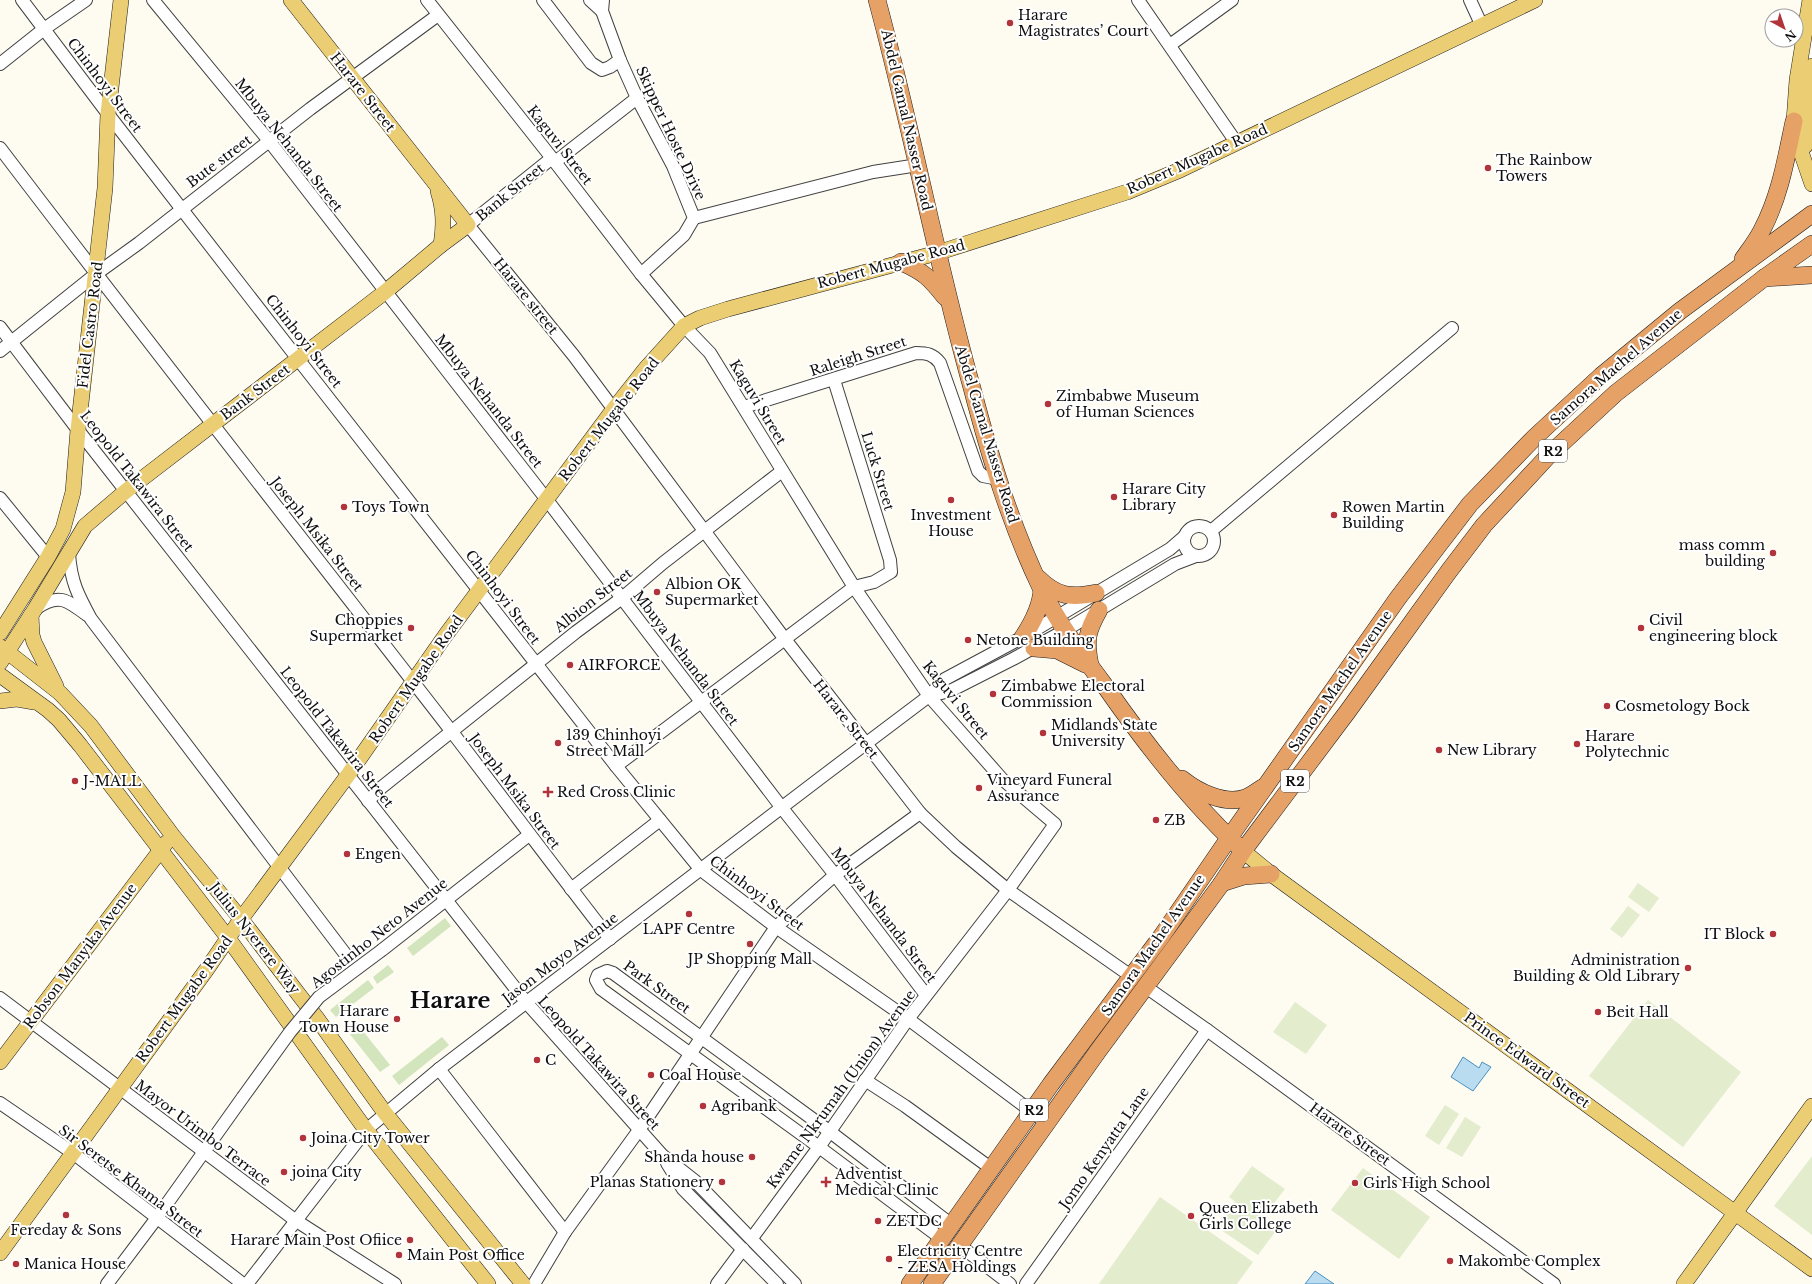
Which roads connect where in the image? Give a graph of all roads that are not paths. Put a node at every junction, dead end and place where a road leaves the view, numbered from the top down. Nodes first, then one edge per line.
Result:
1 (22, 0) edge
2 (86, 0) edge
3 (121, 0) edge
4 (153, 0) edge
5 (291, 0) edge
6 (427, 0) edge
7 (543, 0) edge
8 (590, 0) edge
9 (878, 0) edge
10 (1138, 0) edge
11 (1232, 0) edge
12 (1470, 0) edge
13 (1535, 0) edge
14 (1810, 1) edge
15 (602, 5) edge
16 (438, 15) junction
17 (1481, 24) junction
18 (44, 29) junction
19 (1170, 45) junction
20 (620, 60) junction
21 (0, 64) edge
22 (1812, 66) edge
23 (351, 78) junction
24 (637, 98) junction
25 (108, 114) junction
26 (1794, 121) junction
27 (270, 142) junction
28 (1236, 142) junction
29 (0, 148) edge
30 (1803, 157) junction
31 (554, 160) junction
32 (918, 165) junction
33 (435, 183) junction
34 (1812, 184) edge
35 (182, 209) junction
36 (1812, 214) edge
37 (694, 218) junction
38 (468, 225) junction
39 (1812, 244) edge
40 (441, 245) junction
41 (937, 253) junction
42 (901, 262) junction
43 (1736, 269) junction
44 (96, 274) junction
45 (641, 274) junction
46 (1812, 274) edge
47 (1764, 278) junction
48 (385, 292) junction
49 (948, 300) junction
50 (684, 326) junction
51 (0, 327) edge
52 (1452, 328) dead end
53 (11, 342) junction
54 (0, 351) edge
55 (298, 359) junction
56 (834, 380) junction
57 (744, 407) junction
58 (613, 410) junction
59 (213, 424) junction
60 (78, 430) junction
61 (782, 471) junction
62 (998, 478) junction
63 (126, 491) junction
64 (0, 498) edge
65 (547, 500) junction
66 (704, 531) junction
67 (1210, 532) junction
68 (1185, 536) junction
69 (69, 554) junction
70 (1196, 556) junction
71 (48, 557) junction
72 (1039, 582) junction
73 (854, 587) junction
74 (480, 590) junction
75 (1096, 593) junction
76 (622, 598) junction
77 (1099, 610) junction
78 (33, 612) junction
79 (91, 618) junction
80 (1060, 624) junction
81 (2, 627) edge
82 (784, 638) junction
83 (1028, 643) junction
84 (3, 654) edge
85 (536, 664) junction
86 (1091, 667) junction
87 (0, 675) edge
88 (413, 683) junction
89 (60, 692) junction
90 (930, 696) junction
91 (0, 701) edge
92 (35, 702) junction
93 (702, 703) junction
94 (452, 732) junction
95 (866, 744) junction
96 (616, 766) junction
97 (1168, 768) junction
98 (348, 775) junction
99 (1265, 786) junction
100 (368, 801) junction
101 (782, 808) junction
102 (920, 813) junction
103 (660, 820) junction
104 (1055, 824) joint
105 (529, 835) junction
106 (173, 836) junction
107 (1229, 838) junction
108 (159, 850) junction
109 (1242, 851) junction
110 (280, 866) junction
111 (701, 870) junction
112 (1271, 874) junction
113 (835, 875) junction
114 (1222, 883) junction
115 (571, 889) junction
116 (1008, 890) junction
117 (445, 900) junction
118 (241, 919) junction
119 (776, 927) junction
120 (228, 938) junction
121 (610, 939) junction
122 (346, 954) dead end
123 (584, 959) junction
124 (598, 975) junction
125 (1131, 976) junction
126 (1146, 987) junction
127 (926, 995) junction
128 (0, 998) edge
129 (526, 1002) junction
130 (908, 1019) junction
131 (30, 1021) junction
132 (1207, 1030) junction
133 (701, 1039) junction
134 (691, 1054) junction
135 (0, 1062) edge
136 (439, 1069) junction
137 (865, 1080) junction
138 (119, 1089) junction
139 (0, 1103) edge
140 (1812, 1106) edge
141 (1032, 1112) junction
142 (385, 1113) junction
143 (1047, 1123) junction
144 (366, 1130) junction
145 (639, 1130) junction
146 (829, 1131) junction
147 (819, 1146) junction
148 (204, 1152) junction
149 (73, 1153) junction
150 (662, 1155) junction
151 (992, 1169) junction
152 (1735, 1212) junction
153 (156, 1219) junction
154 (295, 1220) junction
155 (952, 1225) junction
156 (565, 1232) junction
157 (752, 1238) junction
158 (942, 1239) junction
159 (960, 1245) junction
160 (743, 1249) junction
161 (0, 1253) edge
162 (1812, 1269) edge
163 (107, 1284) edge
164 (242, 1284) edge
165 (247, 1284) edge
166 (394, 1284) edge
167 (488, 1284) edge
168 (522, 1284) edge
169 (534, 1284) edge
170 (717, 1284) edge
171 (777, 1284) edge
172 (795, 1284) edge
173 (910, 1284) edge
174 (932, 1284) edge
175 (1010, 1284) edge
176 (1026, 1284) edge
177 (1554, 1284) edge
178 (1684, 1284) edge

1 - 18 street, Chinhoyi Street
2 - 18 street
3 - 25 main road, Fidel Castro Road
4 - 27 street, Mbuya Nehanda Street
5 - 23 main road, Harare Street
6 - 16 street, Kaguvi Street
7 - 20 street
8 - 15 street, Skipper Hoste Drive
9 - 32 highway, Abdel Gamal Nasser Road
10 - 19 street
11 - 19 street
12 - 17 street
13 - 17 main road, Robert Mugabe Road
14 - 26 main road
15 - 20 street, Skipper Hoste Drive
16 - 23 street, Bute street
16 - 31 street, Kaguvi Street
17 - 28 main road, Robert Mugabe Road
18 - 21 street
18 - 25 street, Chinhoyi Street
19 - 28 street
20 - 24 street, Skipper Hoste Drive
22 - 30 main road
23 - 27 street, Bute street
23 - 33 main road, Harare Street
24 - 31 street, Bank Street
24 - 37 street, Skipper Hoste Drive
25 - 35 street, Chinhoyi Street
25 - 44 main road, Fidel Castro Road
26 - 30 main road
26 - 43 highway
27 - 35 street, Bute street
27 - 48 street, Mbuya Nehanda Street
28 - 41 main road, Robert Mugabe Road
29 - 44 street, Joseph Msika Street
30 - 34 main road
31 - 38 street, Bank Street
31 - 45 street, Kaguvi Street
32 - 37 street
32 - 41 highway, Abdel Gamal Nasser Road
33 - 38 main road, Harare street
33 - 40 main road
35 - 44 street, Bute street
35 - 55 street, Chinhoyi Street
36 - 43 highway, Samora Machel Avenue / R2
37 - 45 street, Skipper Hoste Drive
38 - 40 main road, Bank Street
38 - 58 street, Harare street
39 - 47 highway, Samora Machel Avenue / R2
40 - 48 main road, Bank Street
41 - 42 main road, Robert Mugabe Road
41 - 49 highway, Abdel Gamal Nasser Road
42 - 49 highway
42 - 50 main road, Robert Mugabe Road
43 - 99 highway, Samora Machel Avenue / R2
44 - 53 street
44 - 59 street, Joseph Msika Street
44 - 60 main road, Fidel Castro Road
45 - 50 street, Kaguvi Street
46 - 47 highway
47 - 109 highway, Samora Machel Avenue / R2
48 - 55 main road, Bank Street
48 - 65 street, Mbuya Nehanda Street
49 - 62 highway, Abdel Gamal Nasser Road
50 - 57 street, Kaguvi Street
50 - 58 main road, Robert Mugabe Road
51 - 53 street, Leopold Takawira Street
52 - 67 street
53 - 54 street
53 - 60 street, Leopold Takawira Street
55 - 59 main road, Bank Street
55 - 74 street, Chinhoyi Street
56 - 57 street, Raleigh Street
56 - 62 street, Raleigh Street
56 - 73 street, Luck Street
57 - 61 street, Kaguvi Street
58 - 65 main road, Robert Mugabe Road
58 - 66 street, Harare Street
59 - 63 main road, Bank Street
59 - 88 street, Joseph Msika Street
60 - 63 street, Leopold Takawira Street
60 - 71 main road, Fidel Castro Road
61 - 66 street, Albion Street
61 - 73 street, Kaguvi Street
62 - 72 highway, Abdel Gamal Nasser Road
63 - 69 main road, Bank Street
63 - 98 street, Leopold Takawira Street
64 - 71 street
65 - 74 main road, Robert Mugabe Road
65 - 76 street, Mbuya Nehanda Street
66 - 76 street, Albion Street
66 - 82 street, Harare Street
67 - 68 street
67 - 70 street
68 - 70 street
68 - 75 street
69 - 78 main road, Bank Street
69 - 79 street
70 - 77 street
71 - 81 main road, Fidel Castro Road
72 - 75 highway
72 - 80 highway, Abdel Gamal Nasser Road
72 - 83 highway
73 - 82 street
73 - 90 street, Kaguvi Street
74 - 85 street, Chinhoyi Street
74 - 88 main road, Robert Mugabe Road
75 - 80 street
76 - 85 street, Albion Street
76 - 93 street, Mbuya Nehanda Street
77 - 80 street
77 - 86 highway
78 - 79 street
78 - 84 main road, Bank Street
78 - 89 main road
79 - 110 street
80 - 83 street, Jason Moyo Avenue
80 - 86 highway, Abdel Gamal Nasser Road
82 - 93 street
82 - 95 street, Harare Street
83 - 86 highway
83 - 90 street, Jason Moyo Avenue
84 - 89 main road, Julius Nyerere Way
85 - 94 street, Albion Street
85 - 96 street, Chinhoyi Street
86 - 97 highway, Abdel Gamal Nasser Road
87 - 92 main road, Julius Nyerere Way
88 - 94 street, Joseph Msika Street
88 - 98 main road, Robert Mugabe Road
89 - 106 main road, Julius Nyerere Way
90 - 95 street, Jason Moyo Avenue
90 - 104 street, Kaguvi Street
91 - 92 main road
92 - 108 main road, Julius Nyerere Way
93 - 96 street
93 - 101 street, Mbuya Nehanda Street
94 - 100 street, Albion Street
94 - 105 street, Joseph Msika Street
95 - 101 street, Jason Moyo Avenue
95 - 102 street, Harare Street
96 - 103 street, Chinhoyi Street
97 - 99 highway
97 - 107 highway, Abdel Gamal Nasser Road
98 - 100 street, Leopold Takawira Street
98 - 110 main road, Robert Mugabe Road
99 - 107 highway, Samora Machel Avenue / R2
100 - 117 street, Leopold Takawira Street
101 - 111 street, Jason Moyo Avenue
101 - 113 street, Mbuya Nehanda Street
102 - 113 street
102 - 116 street, Harare Street
103 - 111 street, Chinhoyi Street
103 - 115 street
104 - 116 street, Kwame Nkrumah (Union) Avenue
105 - 115 street, Joseph Msika Street
105 - 117 street, Agostinho Neto Avenue
106 - 108 main road, Robson Manyika Avenue
106 - 118 main road, Julius Nyerere Way
107 - 109 highway, Abdel Gamal Nasser Road
107 - 125 highway, Samora Machel Avenue / R2
108 - 120 main road, Julius Nyerere Way
108 - 131 main road, Robson Manyika Avenue
109 - 112 main road, Prince Edward Street
109 - 114 highway, Samora Machel Avenue / R2
110 - 118 main road, Robert Mugabe Road
110 - 122 street
111 - 119 street, Chinhoyi Street
111 - 121 street, Jason Moyo Avenue
112 - 114 highway
112 - 152 main road, Prince Edward Street
113 - 119 street
113 - 127 street, Mbuya Nehanda Street
114 - 126 highway, Samora Machel Avenue / R2
115 - 121 street, Joseph Msika Street
116 - 125 street, Harare Street
116 - 127 street, Kwame Nkrumah (Union) Avenue
117 - 129 street, Leopold Takawira Street
117 - 148 street, Agostinho Neto Avenue, bridge
118 - 120 main road, Robert Mugabe Road
118 - 142 main road, Julius Nyerere Way
119 - 130 street, Chinhoyi Street
119 - 133 street
120 - 138 main road, Robert Mugabe Road
120 - 144 main road, Julius Nyerere Way
121 - 123 street, Jason Moyo Avenue
123 - 124 street
123 - 129 street, Jason Moyo Avenue
124 - 133 street, Park Street
124 - 134 street
125 - 141 highway, Samora Machel Avenue / R2
126 - 132 street, Harare Street
126 - 143 highway, Samora Machel Avenue / R2
127 - 130 street, Kwame Nkrumah (Union) Avenue
128 - 131 street, Mayor Urimbo Terrace
129 - 136 street, Jason Moyo Avenue
129 - 145 street, Leopold Takawira Street
130 - 137 street, Kwame Nkrumah (Union) Avenue
130 - 141 street, Chinhoyi Street
131 - 135 main road, Robson Manyika Avenue
131 - 138 street, Mayor Urimbo Terrace
132 - 176 street, Jomo Kenyatta Lane
132 - 177 street, Harare Street
133 - 134 street
133 - 146 street, Park Street
134 - 145 street
134 - 147 street
136 - 142 street, Jason Moyo Avenue
136 - 156 street
137 - 146 street, Kwame Nkrumah (Union) Avenue
137 - 151 street
138 - 148 street, Mayor Urimbo Terrace
138 - 149 main road, Robert Mugabe Road
139 - 149 street, Sir Seretse Khama Street
140 - 152 main road
141 - 143 street, Chinhoyi Street
141 - 151 highway, Samora Machel Avenue / R2
142 - 144 street, Jason Moyo Avenue
142 - 168 main road, Julius Nyerere Way
143 - 159 highway, Samora Machel Avenue / R2
144 - 154 street, Jason Moyo Avenue
144 - 167 main road, Julius Nyerere Way
145 - 150 street, Leopold Takawira Street
145 - 156 street
146 - 147 street, Kwame Nkrumah (Union) Avenue
146 - 155 street, Park Street
147 - 157 street, Kwame Nkrumah (Union) Avenue
147 - 158 street
148 - 153 street, Agostinho Neto Avenue
148 - 154 street, Mayor Urimbo Terrace
149 - 153 street, Sir Seretse Khama Street
149 - 161 main road, Robert Mugabe Road
150 - 157 street, Leopold Takawira Street
150 - 160 street, Leopold Takawira Street
151 - 155 highway, Samora Machel Avenue / R2
152 - 162 main road, Prince Edward Street
152 - 178 main road
153 - 163 street, Agostinho Neto Avenue
153 - 164 street, Sir Seretse Khama Street
154 - 165 street, Jason Moyo Avenue
154 - 166 street, Mayor Urimbo Terrace
155 - 158 highway, Samora Machel Avenue / R2
156 - 169 street
157 - 172 street, Leopold Takawira Street
158 - 173 highway, Samora Machel Avenue / R2
159 - 174 highway, Samora Machel Avenue / R2
159 - 175 street
160 - 170 street
160 - 171 street, Leopold Takawira Street

